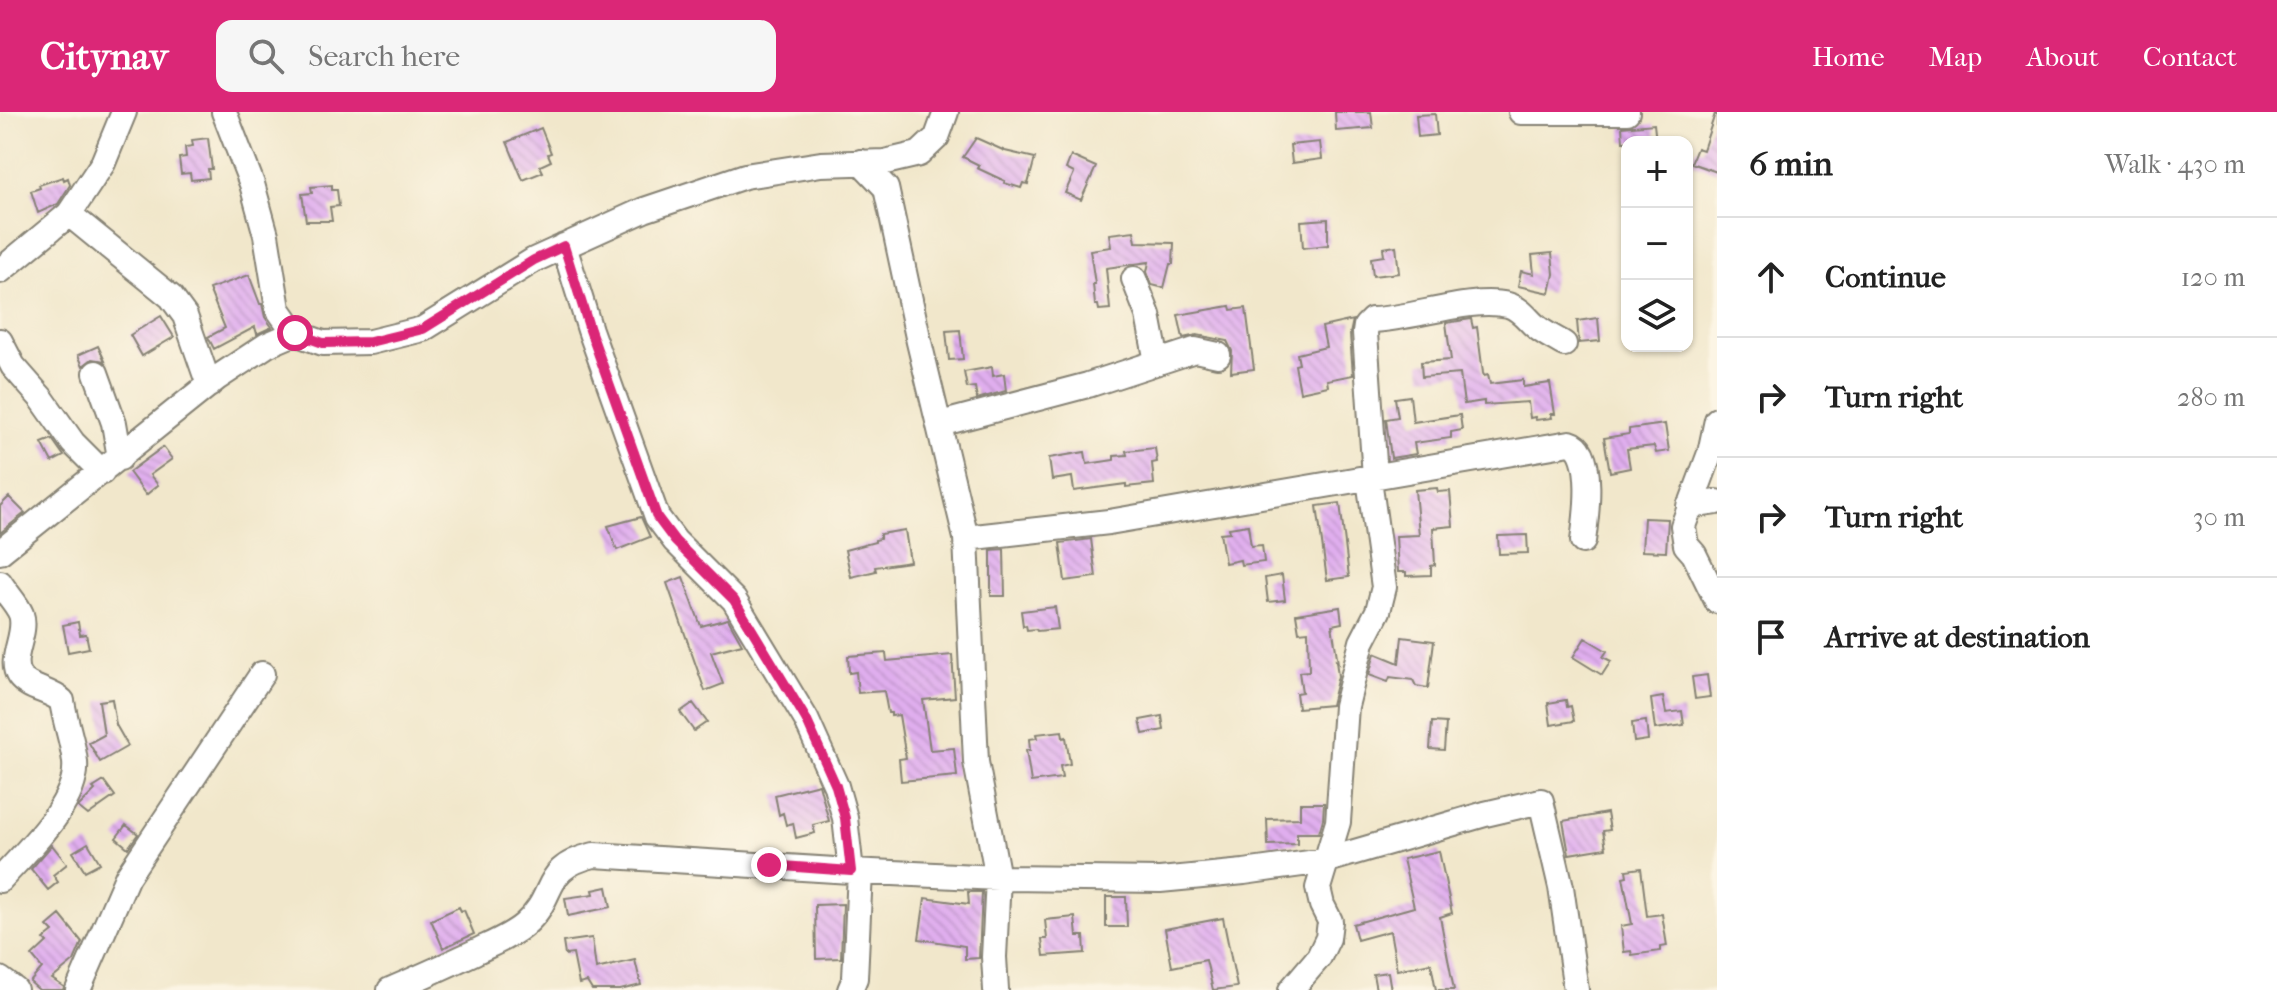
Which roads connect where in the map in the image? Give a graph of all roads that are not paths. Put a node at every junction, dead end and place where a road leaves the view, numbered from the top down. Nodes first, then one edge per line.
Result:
1 (124, 112) edge
2 (224, 112) edge
3 (946, 112) edge
4 (1521, 112) edge
5 (1627, 112) edge
6 (919, 154) junction
7 (861, 162) junction
8 (886, 188) junction
9 (69, 214) junction
10 (564, 246) junction
11 (0, 271) edge
12 (1134, 279) dead end
13 (295, 333) junction
14 (0, 341) edge
15 (1564, 344) dead end
16 (1218, 355) dead end
17 (1157, 362) junction
18 (96, 373) dead end
19 (209, 385) junction
20 (1717, 420) edge
21 (940, 424) junction
22 (111, 465) junction
23 (1372, 478) junction
24 (1717, 502) edge
25 (1689, 506) junction
26 (966, 538) junction
27 (1583, 541) dead end
28 (0, 552) edge
29 (0, 583) edge
30 (1717, 601) edge
31 (262, 674) dead end
32 (1324, 861) junction
33 (856, 871) junction
34 (998, 878) junction
35 (0, 880) edge
36 (0, 979) edge
37 (15, 990) edge
38 (78, 990) edge
39 (390, 990) edge
40 (850, 990) edge
41 (996, 990) edge
42 (1291, 990) edge
43 (1576, 990) edge

1 - 9 street
2 - 13 street
3 - 6 street
4 - 5 street
6 - 7 street
6 - 8 street
7 - 8 street
7 - 10 street
8 - 21 street
9 - 11 street
9 - 19 street
10 - 13 street
10 - 33 street
12 - 17 street
13 - 19 street
14 - 22 street
15 - 23 street
16 - 17 street
17 - 21 street
18 - 22 street
19 - 22 street
20 - 25 street
21 - 26 street
22 - 28 street
23 - 26 street
23 - 27 street
23 - 32 street
24 - 25 street
25 - 30 street
26 - 34 street
29 - 35 street
31 - 38 street
32 - 34 street
32 - 42 street
32 - 43 street
33 - 34 street
33 - 39 street
33 - 40 street
34 - 41 street
36 - 37 street

